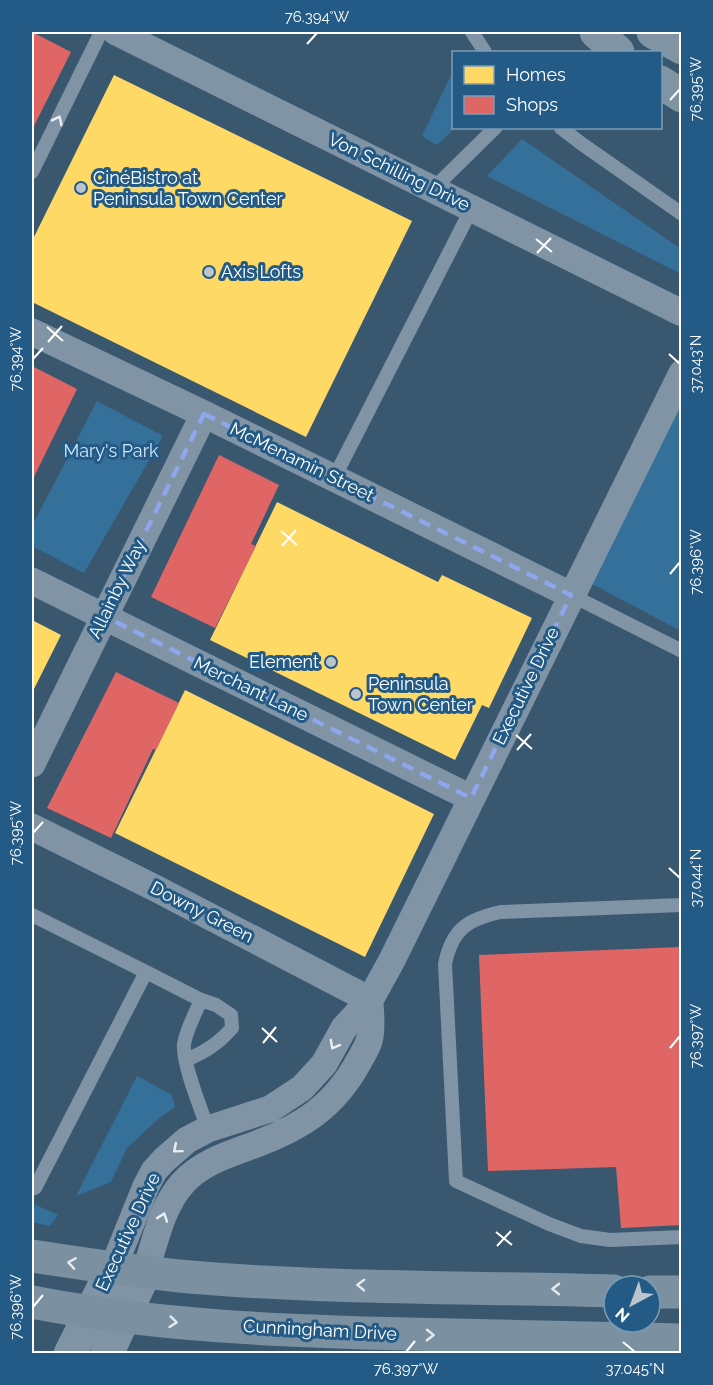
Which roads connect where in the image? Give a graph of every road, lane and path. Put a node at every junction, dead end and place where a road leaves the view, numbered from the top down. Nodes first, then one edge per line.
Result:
1 (101, 32) edge
2 (116, 32) edge
3 (472, 32) edge
4 (596, 32) edge
5 (653, 32) edge
6 (681, 48) edge
7 (484, 51) edge
8 (617, 51) edge
9 (662, 83) edge
10 (681, 96) edge
11 (494, 129) edge
12 (562, 129) edge
13 (32, 172) edge
14 (433, 189) junction
15 (472, 208) junction
16 (681, 214) edge
17 (681, 313) edge
18 (32, 332) edge
19 (681, 373) edge
20 (204, 414) junction
21 (333, 478) junction
22 (32, 581) edge
23 (571, 596) junction
24 (104, 616) junction
25 (681, 651) edge
26 (32, 764) edge
27 (471, 798) junction
28 (32, 827) edge
29 (681, 905) edge
30 (32, 915) edge
31 (146, 972) junction
32 (201, 1000) junction
33 (370, 1000) junction
34 (186, 1060) junction
35 (208, 1129) junction
36 (32, 1186) edge
37 (681, 1237) edge
38 (32, 1256) edge
39 (129, 1270) junction
40 (602, 1291) edge
41 (662, 1292) edge
42 (681, 1292) edge
43 (32, 1302) edge
44 (90, 1313) junction
45 (125, 1317) junction
46 (681, 1340) edge
47 (70, 1353) edge
48 (107, 1353) edge

13 -> 1 lane
2 - 14 street, Von Schilling Drive
3 - 7 lane
4 - 8 highway
5 - 6 highway
9 - 10 highway
11 - 14 lane
12 - 16 lane
14 - 15 street, Von Schilling Drive
15 - 17 street, Von Schilling Drive
15 - 21 lane
18 - 20 street, McMenamin Street
19 - 23 street, Executive Drive
20 - 21 street, McMenamin Street
20 - 24 street, Allainby Way
21 - 23 street, McMenamin Street
22 - 24 street, Merchant Lane
23 - 25 lane
23 - 27 street, Executive Drive
24 - 26 street, Allainby Way
24 - 27 street, Merchant Lane
27 - 33 street, Executive Drive
28 - 33 street, Downy Green
29 - 37 lane
30 - 31 lane
31 - 32 lane
31 - 36 lane
32 - 34 lane
32 - 34 lane
33 -> 35 street, Executive Drive
39 -> 33 street, Executive Drive
34 - 35 lane
35 -> 39 street, Executive Drive
39 -> 38 main road
40 -> 39 main road
39 - 44 street, Executive Drive
39 - 45 street, Executive Drive
41 - 42 main road
43 - 44 main road, Cunningham Drive
44 - 45 main road, Cunningham Drive
44 - 47 street, Executive Drive
45 -> 46 main road, Cunningham Drive
45 - 48 street, Executive Drive

